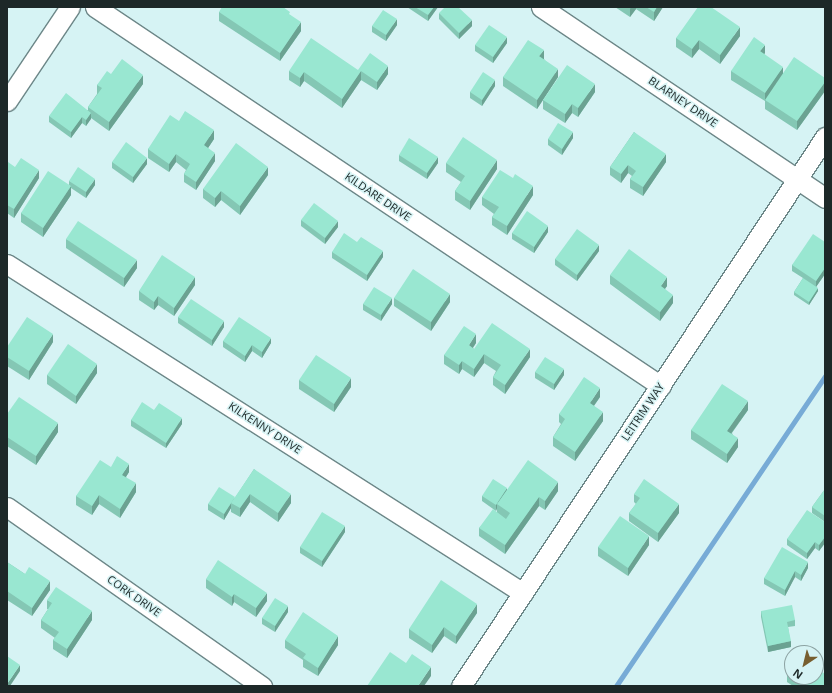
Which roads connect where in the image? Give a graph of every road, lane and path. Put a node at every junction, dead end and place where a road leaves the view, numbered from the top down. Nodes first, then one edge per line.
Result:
1 (70, 7) edge
2 (96, 7) edge
3 (542, 7) edge
4 (7, 101) edge
5 (825, 137) edge
6 (797, 179) junction
7 (825, 198) edge
8 (7, 264) edge
9 (660, 386) junction
10 (7, 507) edge
11 (523, 593) junction
12 (262, 686) edge
13 (461, 686) edge

1 - 4 street
2 - 9 street, KILDARE DRIVE
3 - 6 street, BLARNEY DRIVE
5 - 6 street, LEITRIM WAY
6 - 7 street, BLARNEY DRIVE
6 - 9 street, LEITRIM WAY
8 - 11 street, KILKENNY DRIVE
9 - 11 street, LEITRIM WAY
10 - 12 street, CORK DRIVE
11 - 13 street, LEITRIM WAY

